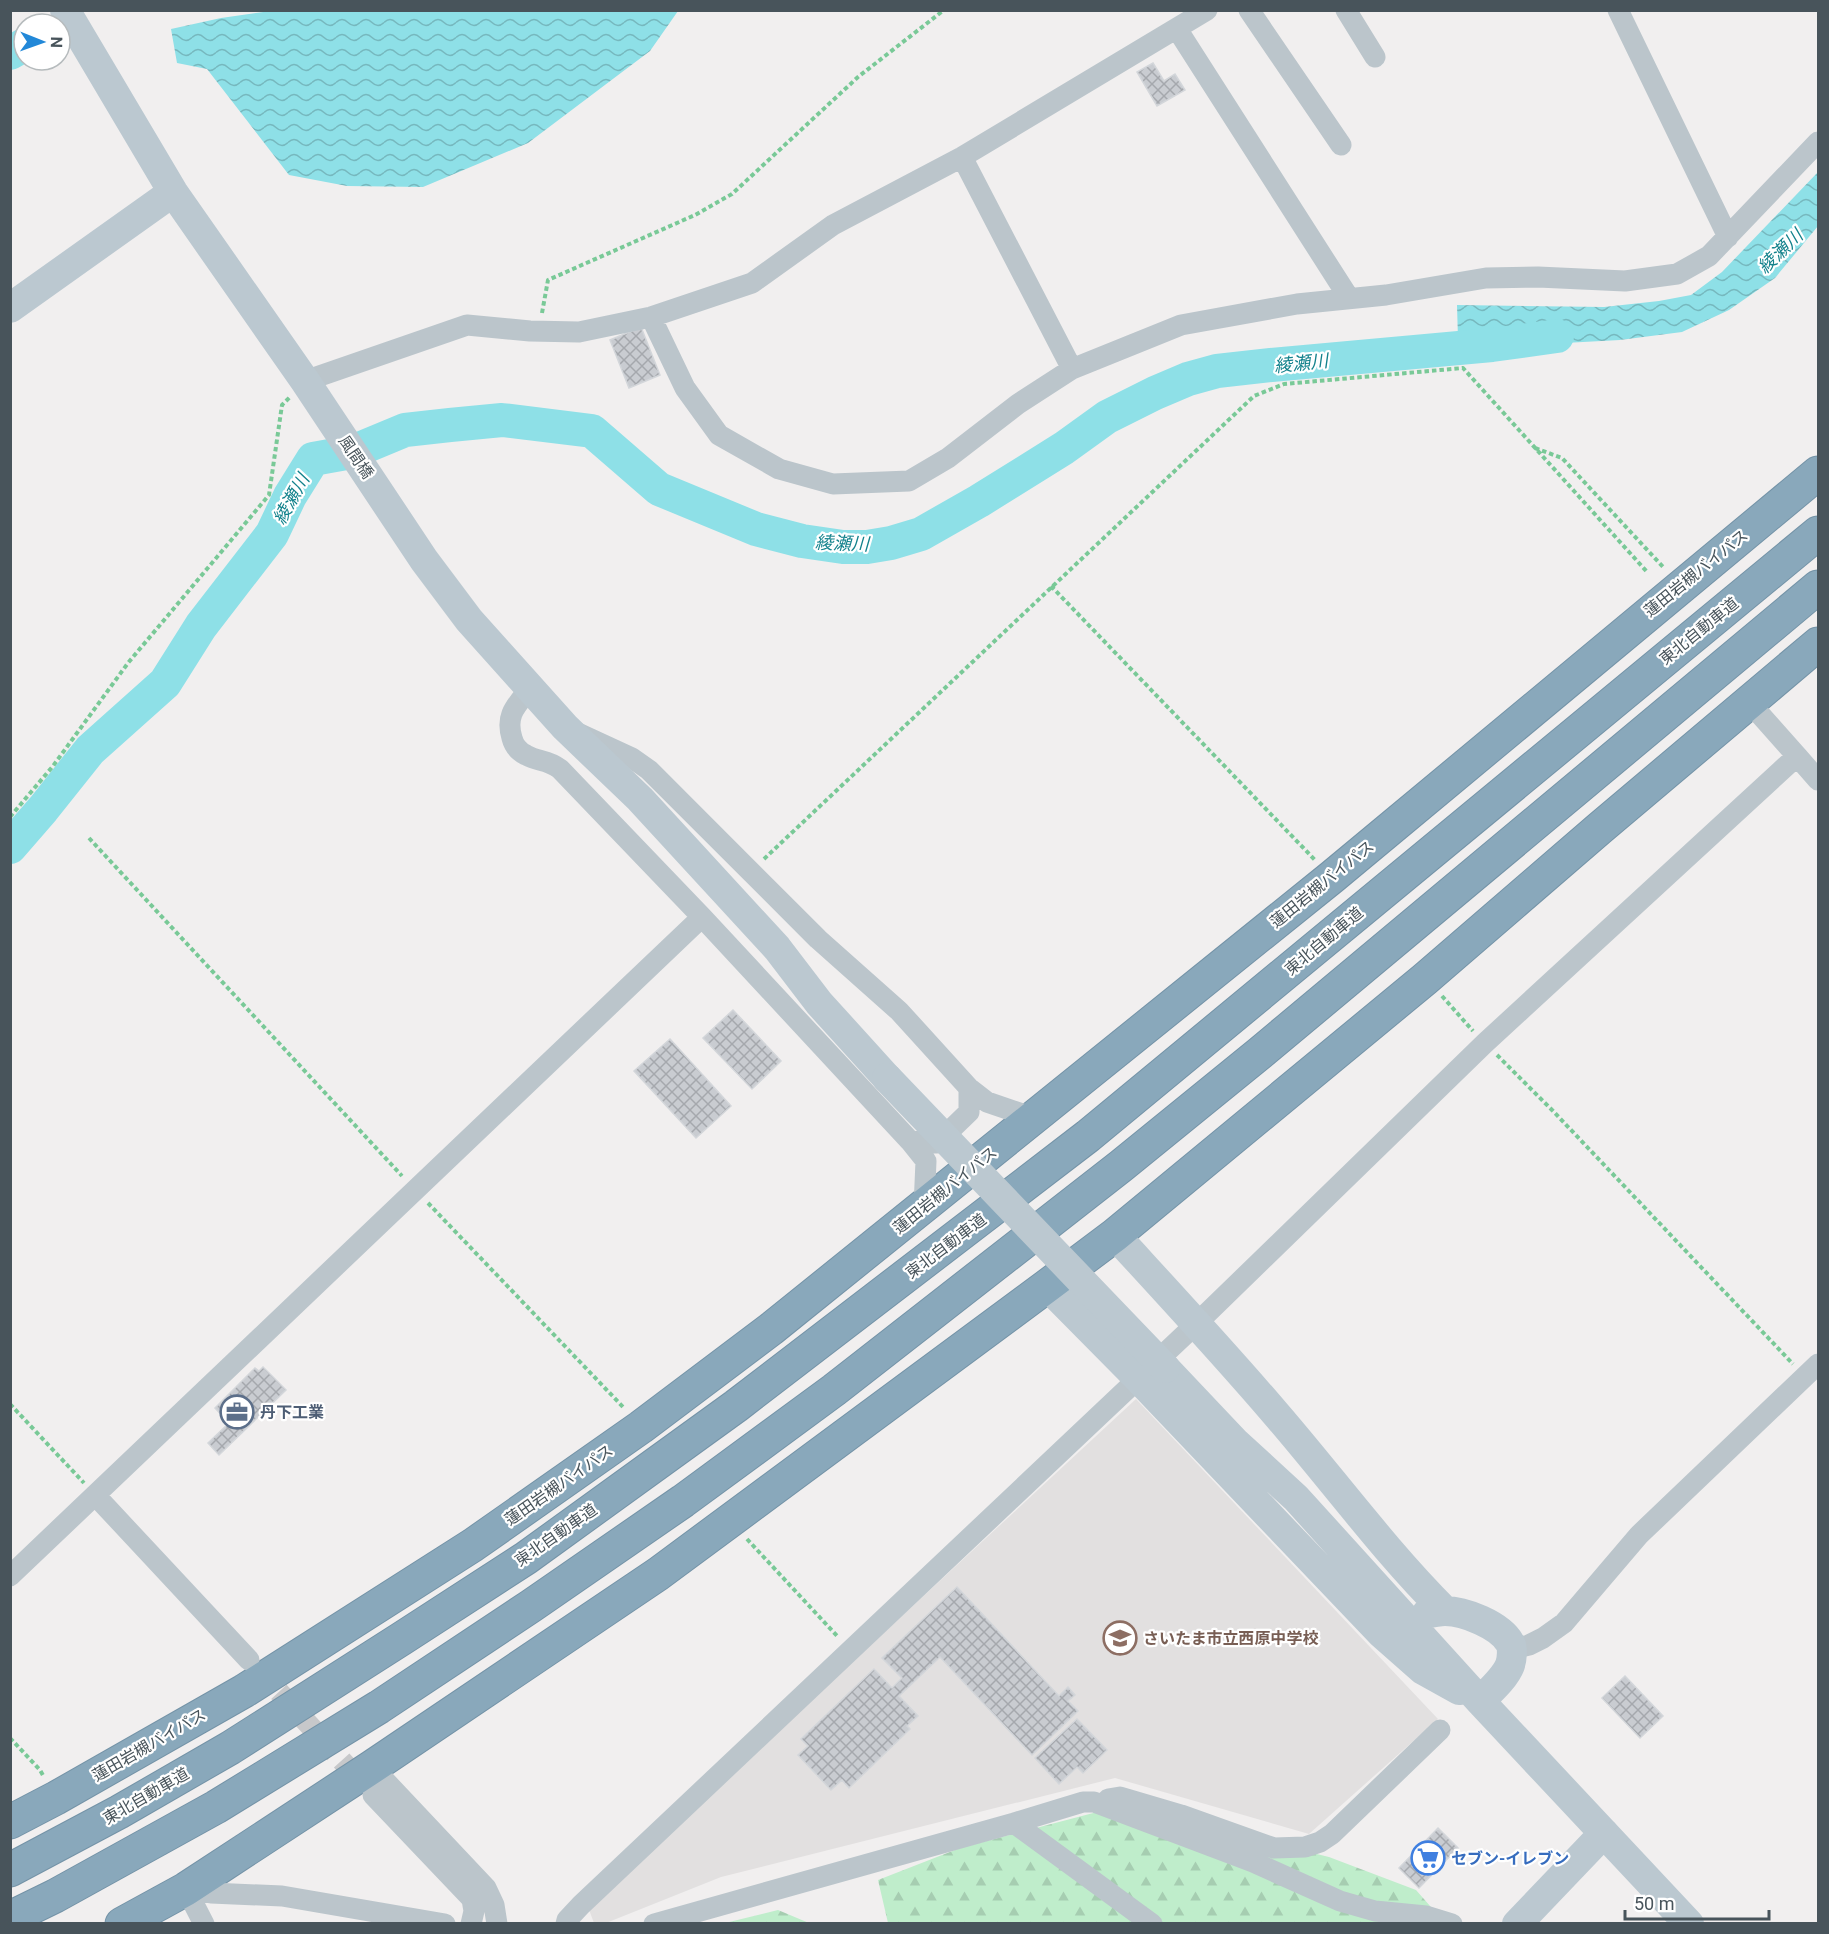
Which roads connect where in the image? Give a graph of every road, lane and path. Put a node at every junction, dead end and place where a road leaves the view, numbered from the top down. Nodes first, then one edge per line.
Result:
1 (65, 10) edge
2 (944, 10) edge
3 (1207, 10) edge
4 (1249, 10) edge
5 (1346, 10) edge
6 (1618, 10) edge
7 (1177, 29) junction
8 (1375, 57) dead end
9 (1818, 142) edge
10 (1341, 145) dead end
11 (962, 157) junction
12 (173, 192) junction
13 (1728, 237) junction
14 (1349, 298) junction
15 (10, 308) edge
16 (651, 317) junction
17 (538, 331) junction
18 (1072, 369) junction
19 (305, 381) junction
20 (1534, 447) junction
21 (1818, 473) edge
22 (1818, 533) edge
23 (1648, 573) dead end
24 (1051, 586) junction
25 (1681, 586) junction
26 (1818, 587) edge
27 (1818, 644) edge
28 (530, 688) junction
29 (1749, 702) junction
30 (565, 727) junction
31 (1797, 756) junction
32 (1818, 780) edge
33 (10, 817) edge
34 (88, 838) dead end
35 (750, 872) junction
36 (1332, 877) junction
37 (702, 917) junction
38 (1425, 979) junction
39 (1485, 1043) junction
40 (969, 1088) junction
41 (1034, 1118) junction
42 (910, 1141) junction
43 (414, 1189) junction
44 (924, 1208) junction
45 (1116, 1235) junction
46 (1047, 1286) junction
47 (1196, 1324) junction
48 (1161, 1367) junction
49 (1814, 1377) edge
50 (10, 1404) edge
51 (641, 1427) junction
52 (95, 1494) junction
53 (730, 1521) junction
54 (10, 1576) edge
55 (1445, 1611) junction
56 (1405, 1618) junction
57 (1512, 1649) junction
58 (851, 1651) junction
59 (249, 1660) tunnel mouth
60 (1480, 1701) junction
61 (1440, 1730) dead end
62 (10, 1738) edge
63 (373, 1781) junction
64 (56, 1798) junction
65 (1094, 1802) junction
66 (10, 1822) edge
67 (1014, 1823) junction
68 (1604, 1833) junction
69 (10, 1870) edge
70 (186, 1889) junction
71 (10, 1918) edge
72 (122, 1923) edge
73 (203, 1923) edge
74 (445, 1923) edge
75 (471, 1923) edge
76 (497, 1923) edge
77 (566, 1923) edge
78 (654, 1923) edge
79 (1152, 1923) edge
80 (1452, 1923) edge
81 (1517, 1923) edge
82 (1689, 1923) edge

1 - 12 street, 風間橋
2 - 17 path
3 - 7 street
4 - 10 street
5 - 8 street
6 - 13 street
7 - 11 street
7 - 14 street
9 - 13 street
11 - 16 street
11 - 18 street
12 - 15 street
12 - 19 street, 風間橋
13 - 14 street
14 - 18 street
16 - 17 street
16 - 18 street
17 - 19 street
19 - 28 street, 風間橋
19 - 33 path
20 - 23 path
20 - 24 path
20 - 25 path
21 - 25 highway, 蓮田岩槻バイパス
22 - 69 highway, 東北自動車道
24 - 35 path
24 - 36 path
25 - 36 highway, 蓮田岩槻バイパス
26 - 71 highway
27 - 29 highway
28 - 30 street, 風間橋
28 - 37 street
29 - 31 street
29 - 38 highway
30 - 35 street
30 - 48 street, 風間橋
31 - 32 street
31 - 39 street
34 - 43 path
35 - 40 street
36 - 41 highway, 蓮田岩槻バイパス
37 - 42 street
37 - 43 street
38 - 39 path
38 - 45 highway
39 - 47 street
39 - 49 path
40 - 41 street
40 - 42 street
41 - 44 highway, 蓮田岩槻バイパス
42 - 44 street
43 - 51 path
43 - 52 street
44 - 51 highway, 蓮田岩槻バイパス
45 - 46 highway
45 - 47 street
46 - 48 street
46 - 53 highway
47 - 48 street
47 - 55 street
48 - 56 street
48 - 58 street
48 - 60 street
49 - 57 street
50 - 52 path
51 - 64 highway, 蓮田岩槻バイパス
52 - 54 street
52 - 59 street
53 - 58 path
53 - 63 highway
55 - 56 street
55 - 57 street
56 - 60 street
57 - 60 street
58 - 77 street
60 - 68 street
61 - 65 street
62 - 64 path
63 - 70 highway
63 - 75 street
63 - 76 street
64 - 66 highway, 蓮田岩槻バイパス
65 - 67 street
65 - 80 street
67 - 78 street
67 - 79 street
68 - 81 street
68 - 82 street
70 - 72 highway
70 - 73 street
70 - 74 street

